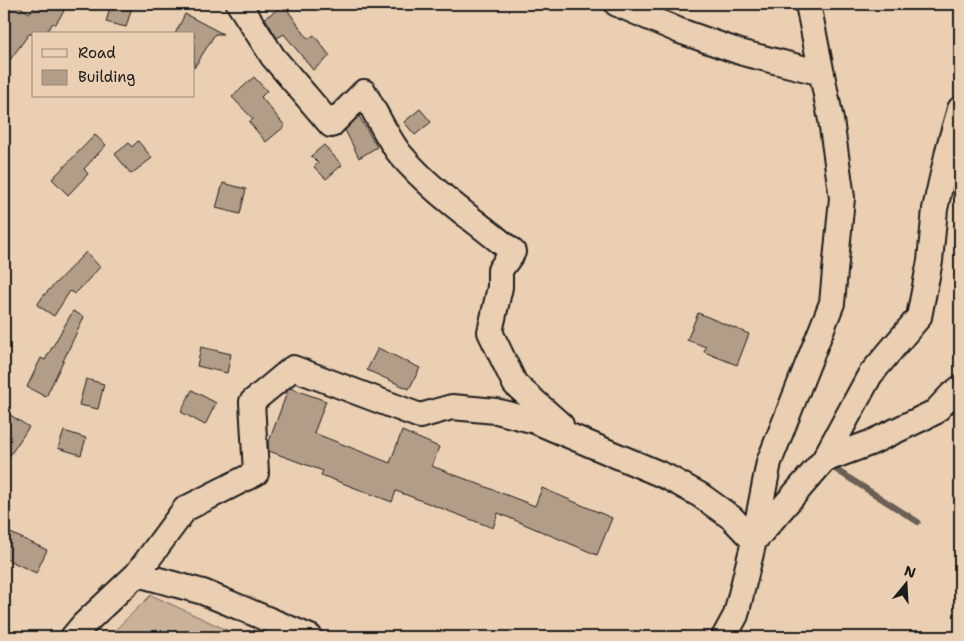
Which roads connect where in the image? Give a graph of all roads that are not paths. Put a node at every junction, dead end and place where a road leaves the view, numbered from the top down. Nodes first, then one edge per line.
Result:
1 (239, 4) edge
2 (617, 4) edge
3 (808, 4) edge
4 (822, 73) junction
5 (960, 109) edge
6 (960, 388) edge
7 (574, 436) junction
8 (824, 460) junction
9 (754, 541) junction
10 (137, 574) junction
11 (73, 637) edge
12 (310, 637) edge
13 (724, 637) edge

1 - 7 street
2 - 4 street
3 - 4 street
4 - 9 street
5 - 8 street
6 - 8 street
7 - 9 street
7 - 10 street
8 - 9 street
9 - 13 street
10 - 11 street
10 - 12 street

